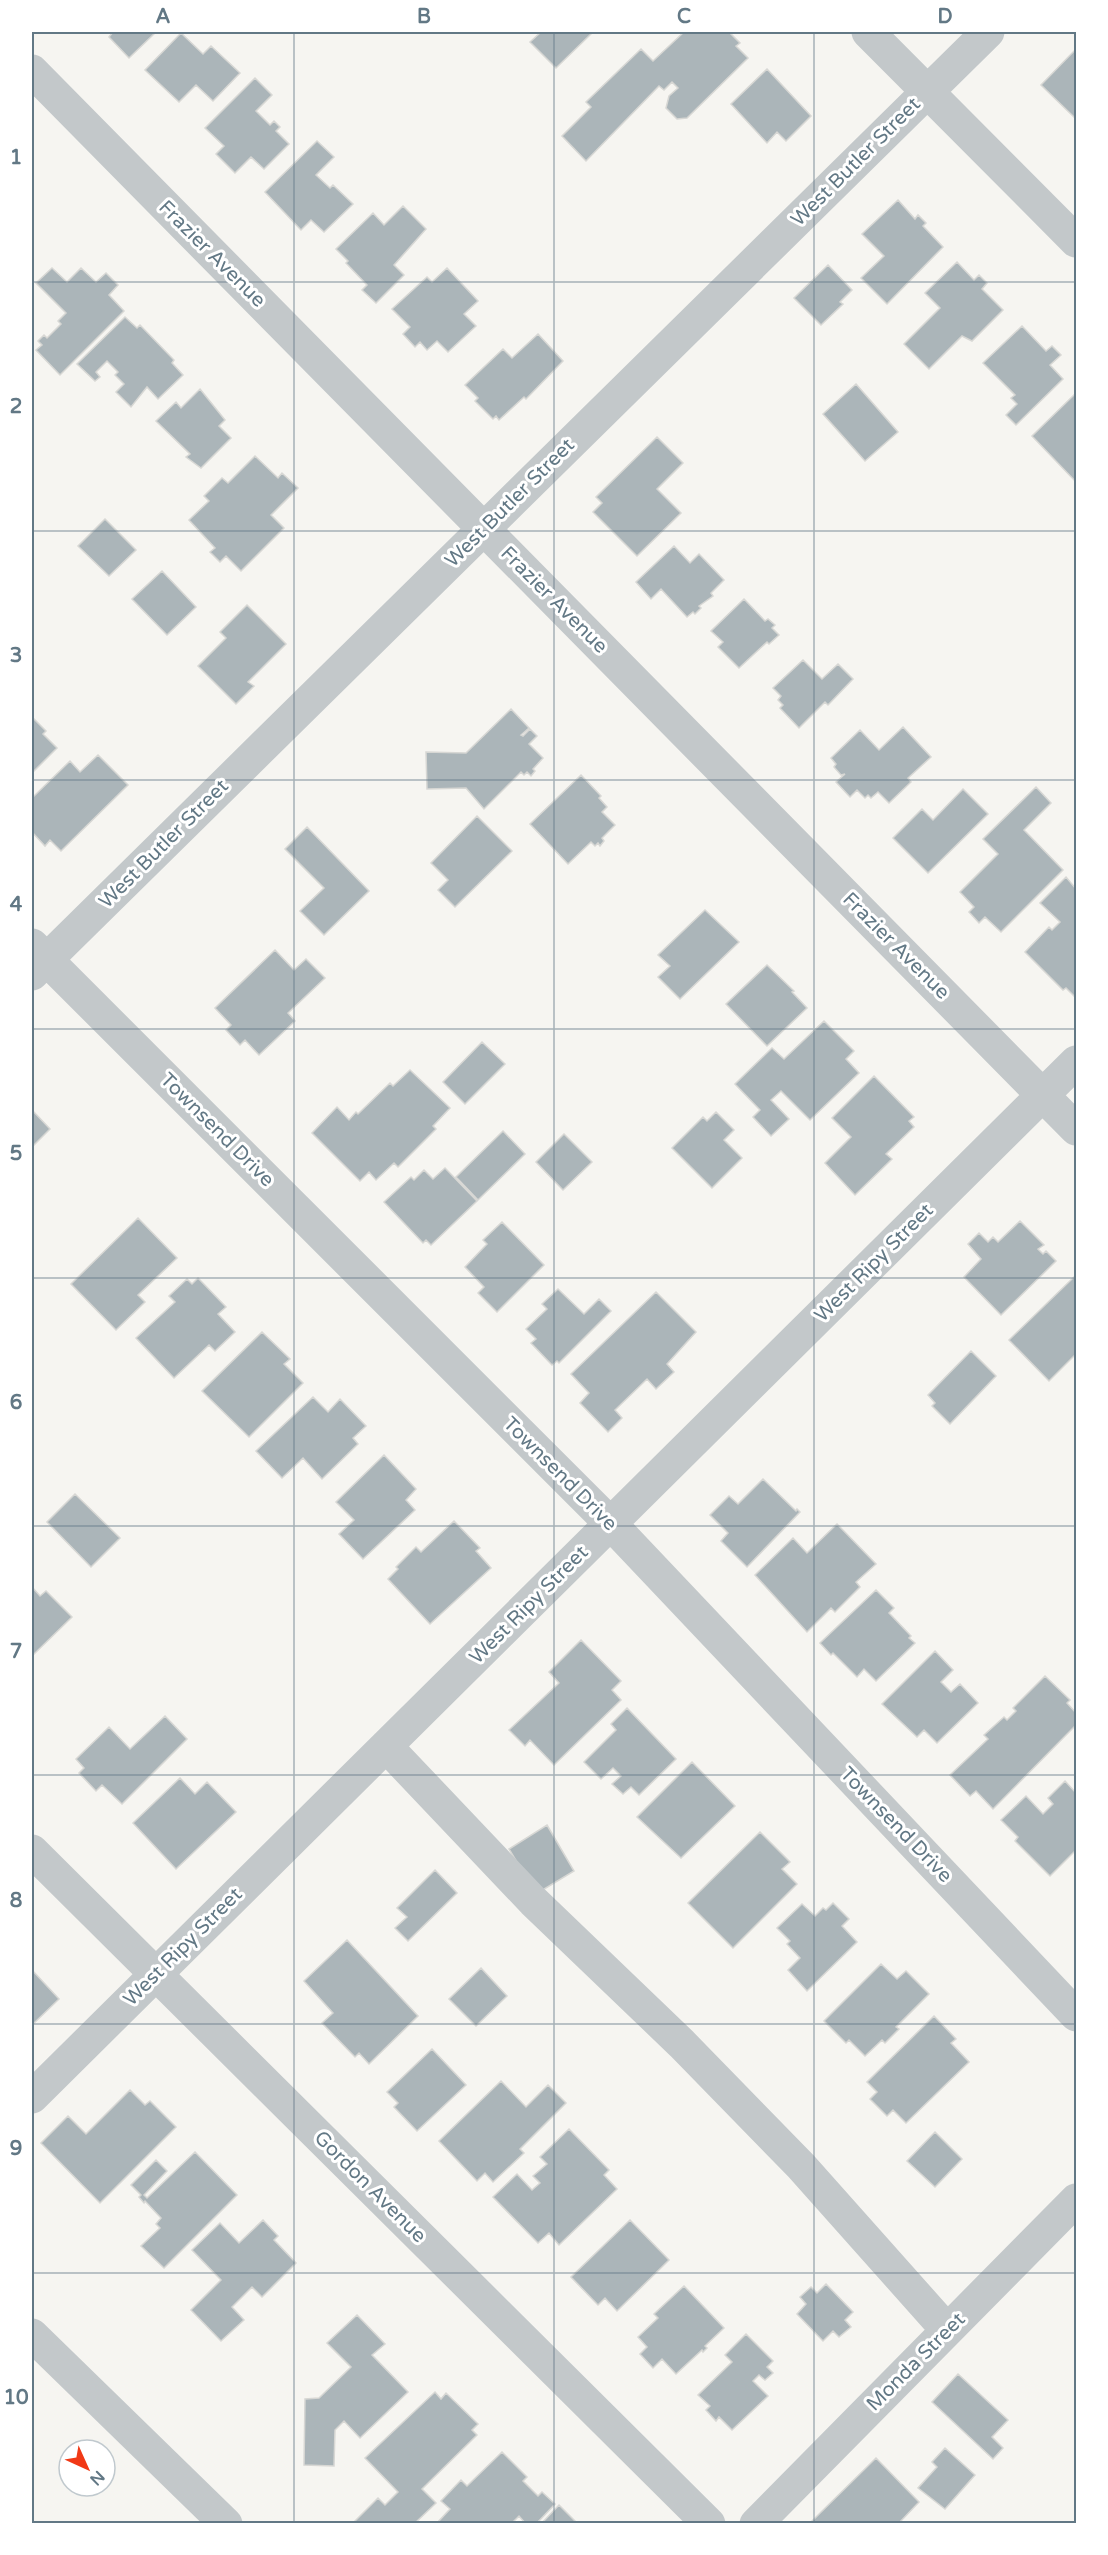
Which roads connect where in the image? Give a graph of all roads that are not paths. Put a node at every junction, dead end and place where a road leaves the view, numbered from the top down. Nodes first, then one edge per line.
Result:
1 (868, 32) edge
2 (988, 32) edge
3 (32, 71) edge
4 (928, 91) junction
5 (1077, 240) edge
6 (484, 529) junction
7 (36, 960) edge
8 (1077, 1062) edge
9 (1043, 1095) junction
10 (1077, 1129) edge
11 (610, 1524) junction
12 (386, 1746) junction
13 (32, 1851) edge
14 (156, 1974) junction
15 (1077, 2015) edge
16 (32, 2097) edge
17 (1077, 2200) edge
18 (947, 2330) junction
19 (32, 2335) edge
20 (226, 2523) edge
21 (709, 2523) edge
22 (756, 2523) edge

1 - 4 street
2 - 4 street, West Butler Street
3 - 6 street, Frazier Avenue
4 - 5 street
4 - 6 street, West Butler Street
6 - 7 street, West Butler Street
6 - 9 street, Frazier Avenue
7 - 11 street, Townsend Drive
8 - 9 street, West Ripy Street
9 - 10 street, Frazier Avenue
9 - 11 street, West Ripy Street
11 - 12 street, West Ripy Street
11 - 15 street, Townsend Drive
12 - 14 street, West Ripy Street
12 - 18 street
13 - 14 street, Gordon Avenue
14 - 16 street, West Ripy Street
14 - 21 street, Gordon Avenue
17 - 18 street, Monda Street
18 - 22 street, Monda Street
19 - 20 street

